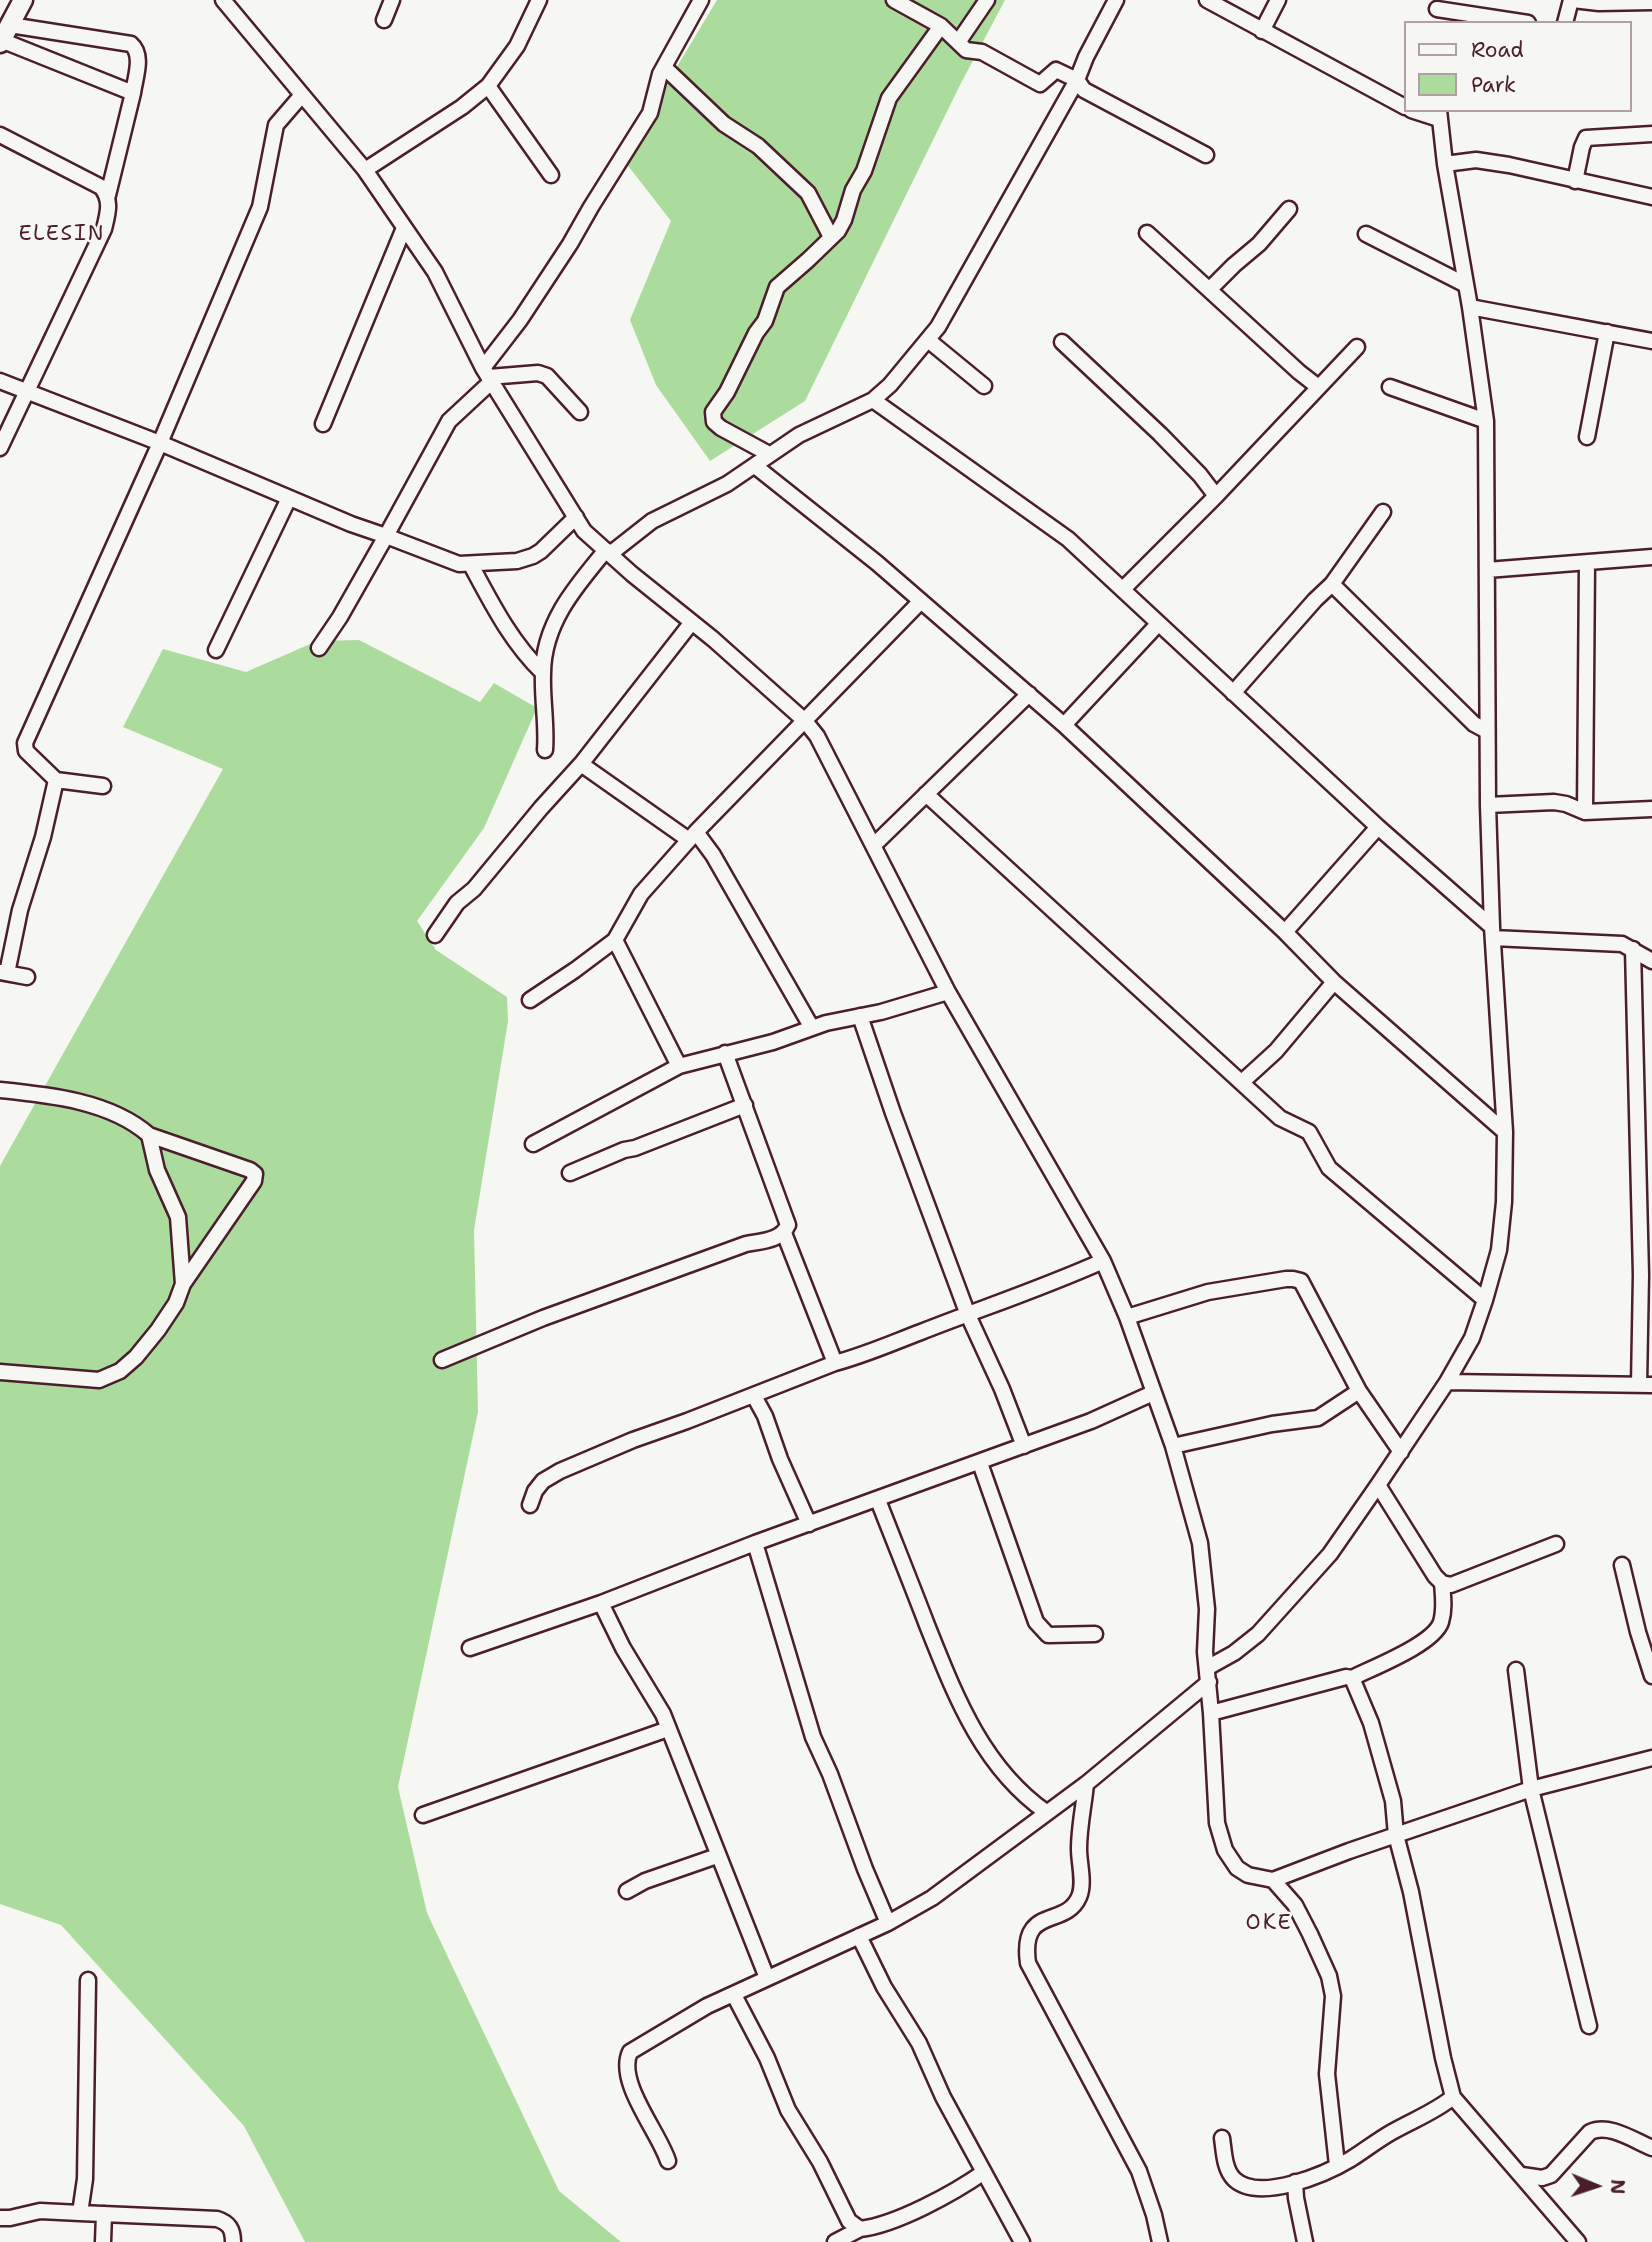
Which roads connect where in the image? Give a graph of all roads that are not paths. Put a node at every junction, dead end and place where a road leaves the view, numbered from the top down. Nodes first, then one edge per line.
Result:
1 (9, 0) edge
2 (23, 0) edge
3 (392, 0) edge
4 (539, 0) edge
5 (894, 0) edge
6 (988, 0) edge
7 (1116, 0) edge
8 (1207, 0) edge
9 (1278, 0) edge
10 (1572, 0) edge
11 (697, 1) edge
12 (1652, 2) edge
13 (230, 4) edge
14 (1437, 11) edge
15 (384, 20) dead end
16 (1513, 21) edge
17 (1566, 21) edge
18 (942, 26) junction
19 (1262, 31) junction
20 (3, 32) edge
21 (959, 41) junction
22 (664, 67) junction
23 (1077, 80) junction
24 (488, 86) junction
25 (133, 93) junction
26 (301, 96) junction
27 (1404, 106) edge
28 (1439, 115) edge
29 (1652, 134) edge
30 (0, 135) edge
31 (1206, 155) dead end
32 (1445, 164) junction
33 (365, 170) junction
34 (551, 175) dead end
35 (1575, 180) junction
36 (108, 195) junction
37 (1652, 197) edge
38 (1289, 209) dead end
39 (404, 228) junction
40 (1147, 233) dead end
41 (1366, 234) dead end
42 (831, 237) junction
43 (1466, 285) junction
44 (1210, 289) junction
45 (1470, 307) junction
46 (1607, 332) junction
47 (928, 340) junction
48 (1652, 341) edge
49 (1062, 342) dead end
50 (1357, 347) dead end
51 (488, 375) junction
52 (0, 381) edge
53 (984, 386) dead end
54 (1317, 386) junction
55 (1390, 387) dead end
56 (27, 392) junction
57 (873, 400) junction
58 (580, 412) dead end
59 (1486, 421) junction
60 (323, 424) dead end
61 (1587, 437) dead end
62 (160, 443) junction
63 (0, 448) edge
64 (769, 454) junction
65 (755, 466) junction
66 (1216, 496) junction
67 (289, 498) junction
68 (1383, 512) dead end
69 (576, 517) junction
70 (386, 536) junction
71 (608, 552) junction
72 (1652, 557) edge
73 (1587, 562) junction
74 (471, 565) junction
75 (1487, 570) junction
76 (1332, 584) junction
77 (1123, 589) junction
78 (920, 602) junction
79 (692, 622) junction
80 (1158, 624) junction
81 (318, 648) dead end
82 (216, 650) dead end
83 (543, 673) junction
84 (1233, 693) junction
85 (1029, 694) junction
86 (805, 721) junction
87 (1064, 724) junction
88 (1487, 731) junction
89 (545, 750) dead end
90 (581, 764) junction
91 (57, 780) junction
92 (103, 786) dead end
93 (926, 794) junction
94 (1488, 805) junction
95 (1652, 809) edge
96 (1585, 812) junction
97 (1378, 827) junction
98 (692, 836) junction
99 (874, 845) junction
100 (1285, 932) junction
101 (1492, 932) junction
102 (435, 935) dead end
103 (615, 940) junction
104 (1633, 949) junction
105 (1652, 961) edge
106 (3, 973) edge
107 (27, 977) dead end
108 (1334, 982) junction
109 (947, 992) junction
110 (530, 1000) dead end
111 (860, 1016) junction
112 (812, 1028) junction
113 (725, 1053) junction
114 (678, 1066) junction
115 (1242, 1082) junction
116 (0, 1090) edge
117 (745, 1105) junction
118 (1505, 1132) junction
119 (149, 1135) junction
120 (533, 1144) dead end
121 (570, 1172) dead end
122 (784, 1233) junction
123 (1103, 1261) junction
124 (183, 1284) junction
125 (1485, 1300) junction
126 (968, 1315) junction
127 (1127, 1317) junction
128 (442, 1360) dead end
129 (835, 1363) junction
130 (0, 1372) edge
131 (1447, 1382) junction
132 (1645, 1385) edge
133 (1359, 1391) junction
134 (1153, 1393) junction
135 (754, 1396) junction
136 (1024, 1446) junction
137 (1173, 1446) junction
138 (1401, 1452) junction
139 (980, 1462) junction
140 (1378, 1485) junction
141 (878, 1500) junction
142 (530, 1505) dead end
143 (809, 1524) junction
144 (755, 1543) junction
145 (1556, 1544) dead end
146 (1622, 1565) dead end
147 (1442, 1583) junction
148 (601, 1603) junction
149 (1095, 1634) dead end
150 (470, 1648) dead end
151 (1516, 1670) dead end
152 (1208, 1675) junction
153 (1652, 1676) edge
154 (1352, 1678) junction
155 (1211, 1713) junction
156 (668, 1729) junction
157 (1652, 1758) edge
158 (1086, 1784) junction
159 (1531, 1789) junction
160 (1046, 1812) junction
161 (423, 1815) dead end
162 (1396, 1835) junction
163 (717, 1856) junction
164 (1273, 1880) junction
165 (627, 1891) dead end
166 (888, 1923) junction
167 (859, 1936) junction
168 (767, 1978) junction
169 (88, 1980) dead end
170 (734, 1995) junction
171 (1589, 2026) dead end
172 (1454, 2097) junction
173 (1222, 2138) dead end
174 (1652, 2148) edge
175 (668, 2161) dead end
176 (1337, 2165) junction
177 (984, 2172) junction
178 (1522, 2175) junction
179 (1295, 2182) junction
180 (80, 2213) junction
181 (104, 2214) junction
182 (0, 2218) edge
183 (860, 2229) junction
184 (103, 2242) edge
185 (233, 2242) edge
186 (835, 2242) edge
187 (1022, 2242) edge
188 (1160, 2242) edge
189 (1305, 2242) edge
190 (1578, 2242) edge

1 - 20 main road
2 - 20 main road
3 - 15 street
4 - 24 street
5 - 18 street
6 - 21 street
7 - 23 street
8 - 19 street
9 - 19 street
10 - 12 street
10 - 17 street
11 - 22 street
13 - 26 street
14 - 16 street
18 - 21 street
18 - 42 street
19 - 27 street
20 - 25 street
20 - 25 street
21 - 23 street
22 - 42 street
22 - 51 street
23 - 31 street
23 - 47 street
24 - 33 street
24 - 34 street
25 - 36 street
26 - 33 street
26 - 62 street
28 - 32 street
29 - 35 street
30 - 36 street
32 - 35 street
32 - 43 street
33 - 39 street
35 - 37 street
36 - 56 street
38 - 44 street
39 - 51 street
39 - 60 street
40 - 44 street
41 - 43 street
42 - 64 street
43 - 45 street
44 - 54 street
45 - 46 street
45 - 59 street
46 - 48 street
46 - 61 street
47 - 53 street
47 - 57 street
49 - 66 street
50 - 54 street
51 - 58 street
51 - 69 street
51 - 70 street
52 - 56 street
54 - 66 street
55 - 59 street
56 - 62 street
56 - 63 street
57 - 64 street
57 - 77 street
59 - 75 street
62 - 67 street
62 - 91 street
64 - 65 street
65 - 71 street
65 - 78 street
66 - 77 street
67 - 70 street
67 - 82 street
68 - 76 street
69 - 71 street
69 - 74 street
70 - 74 street
70 - 81 street
71 - 79 street
71 - 83 street
72 - 73 street
73 - 75 street
73 - 96 street
74 - 83 street
75 - 88 street
76 - 84 street
76 - 88 street
77 - 80 street
78 - 85 street
78 - 86 street
79 - 86 street
79 - 90 street
80 - 84 street
80 - 87 street
83 - 89 street
84 - 97 street
85 - 87 street
85 - 93 street
86 - 98 street
86 - 99 street
87 - 100 street
88 - 94 street
90 - 98 street
90 - 102 street
91 - 92 street
91 - 106 street
93 - 99 street
93 - 115 street
94 - 96 street
94 - 101 street
95 - 96 street
97 - 100 street
97 - 101 street
98 - 103 street
98 - 112 street
99 - 109 street
100 - 108 street
101 - 104 street
101 - 118 street
103 - 110 street
103 - 114 street
104 - 105 street
104 - 132 street
106 - 107 street
108 - 115 street
108 - 118 street
109 - 111 street
109 - 123 street
111 - 112 street
111 - 126 street
112 - 113 street
113 - 114 street
113 - 117 street
114 - 120 street
115 - 125 street
116 - 119 street
117 - 121 street
117 - 122 street
118 - 125 street
119 - 124 street
119 - 124 street
122 - 128 street
122 - 129 street
123 - 126 street
123 - 127 street
124 - 130 street
125 - 131 street
126 - 129 street
126 - 136 street
127 - 133 street
127 - 134 street
129 - 135 street
131 - 132 street
131 - 138 street
133 - 137 street
133 - 138 street
134 - 136 street
134 - 137 street
135 - 142 street
135 - 143 street
136 - 139 street
137 - 152 street
138 - 140 street
139 - 141 street
139 - 149 street
140 - 147 street
140 - 152 street
141 - 143 street
141 - 160 street
143 - 144 street
144 - 148 street
144 - 166 street
145 - 147 street
146 - 153 street
147 - 154 street
148 - 150 street
148 - 156 street
151 - 159 street
152 - 155 street
152 - 158 street
154 - 155 street
154 - 162 street
155 - 164 street
156 - 161 street
156 - 163 street
157 - 159 street
158 - 160 street
158 - 188 street
159 - 162 street
159 - 171 street
160 - 166 street
162 - 164 street
162 - 172 street
163 - 165 street
163 - 168 street
164 - 176 street
166 - 167 street
167 - 168 street
167 - 177 street
168 - 170 street
169 - 180 street
170 - 175 street
170 - 183 street
172 - 176 street
172 - 178 street
173 - 179 street
174 - 178 street
176 - 179 street
177 - 183 street
177 - 187 street
178 - 190 street
179 - 189 street
180 - 181 street
180 - 182 street
181 - 184 street
181 - 185 street
183 - 186 street

